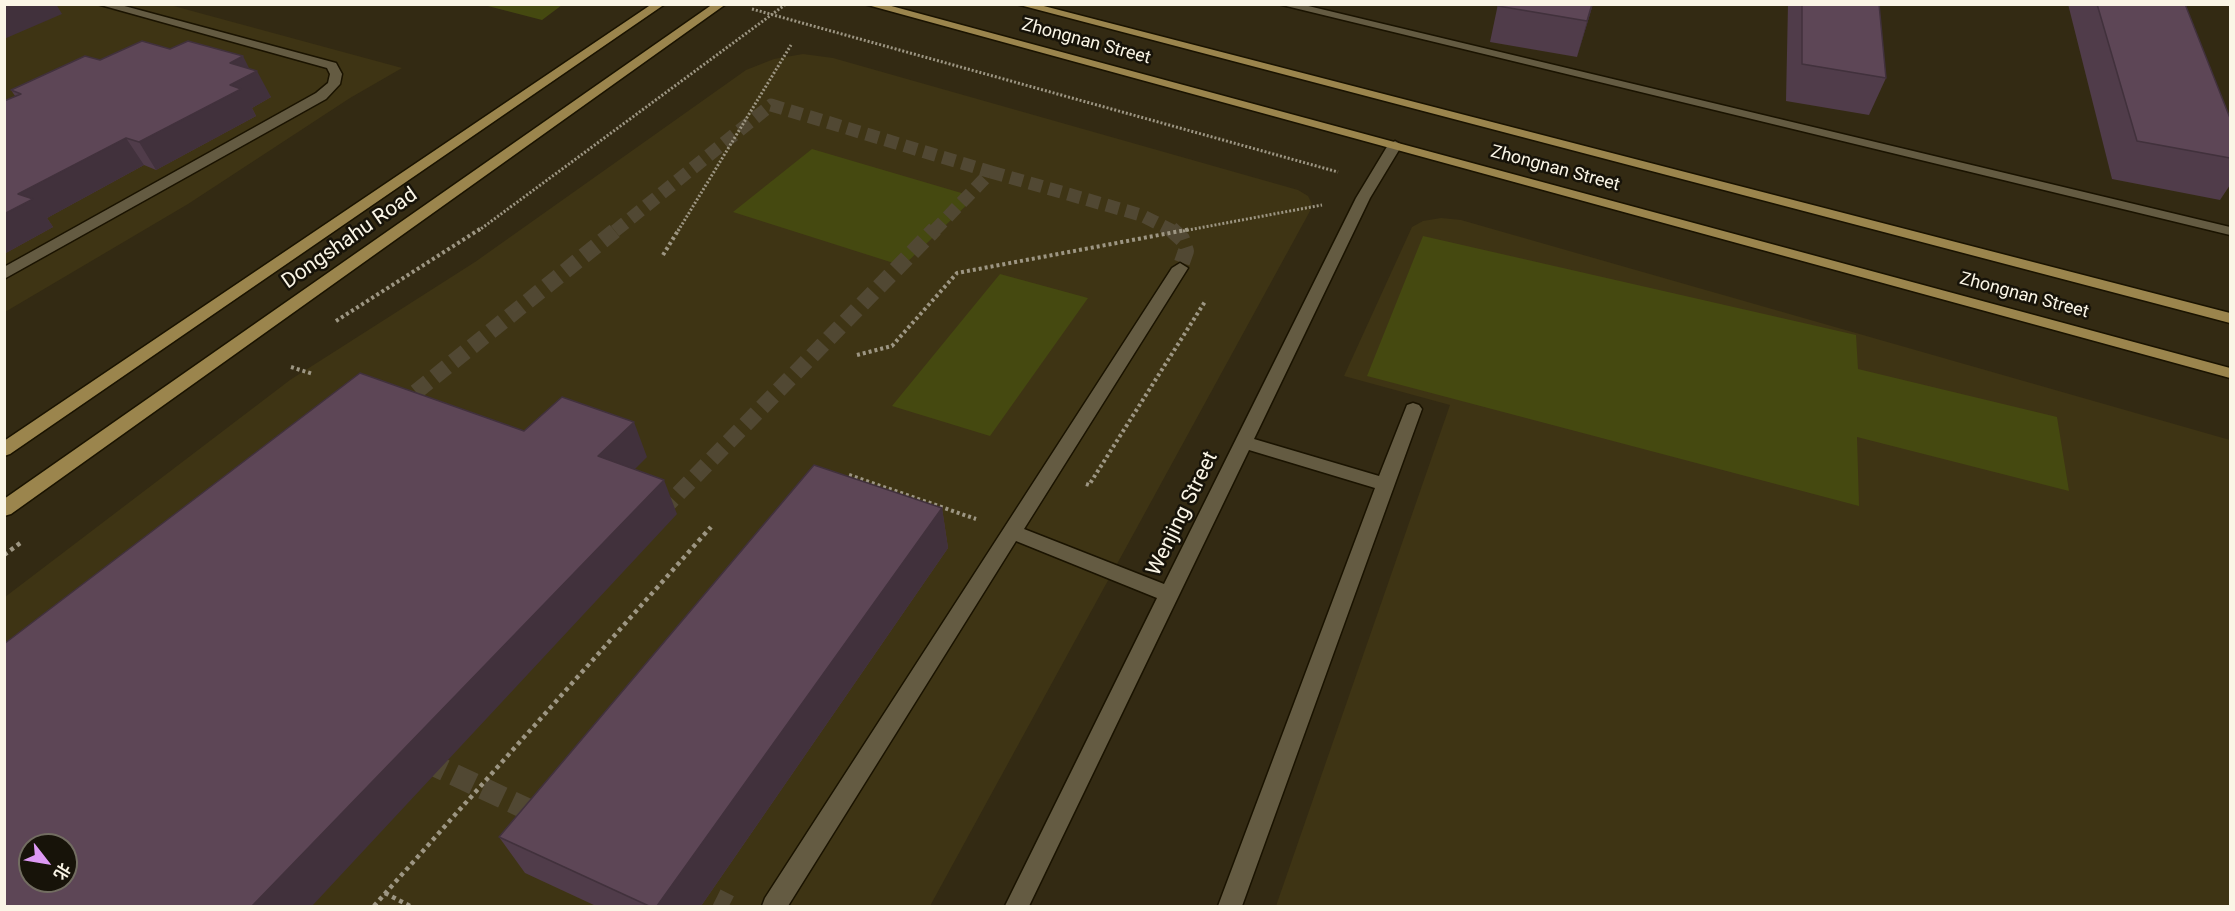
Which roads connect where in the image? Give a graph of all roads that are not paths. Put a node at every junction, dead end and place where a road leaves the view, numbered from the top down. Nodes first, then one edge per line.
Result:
1 (102, 4) edge
2 (660, 4) edge
3 (721, 4) edge
4 (869, 4) edge
5 (1021, 4) edge
6 (1283, 4) edge
7 (1395, 145) junction
8 (2230, 231) edge
9 (1180, 268) tunnel mouth
10 (4, 274) edge
11 (2230, 318) edge
12 (2230, 373) edge
13 (1413, 410) dead end
14 (1244, 441) junction
15 (4, 450) edge
16 (1384, 484) junction
17 (4, 509) edge
18 (1013, 532) junction
19 (1169, 594) junction
20 (774, 906) edge
21 (1017, 906) edge
22 (1230, 906) edge

1 - 10 street
2 - 15 main road, Dongshahu Road
3 - 17 main road, Dongshahu Road
4 - 7 main road, Zhongnan Street
5 - 11 main road, Zhongnan Street
6 - 8 street
7 - 12 main road, Zhongnan Street
7 - 14 street, Wenjing Street
9 - 18 street
13 - 16 street
14 - 16 street
14 - 19 street, Wenjing Street
16 - 22 street
18 - 19 street
18 - 20 street
19 - 21 street, Wenjing Street

